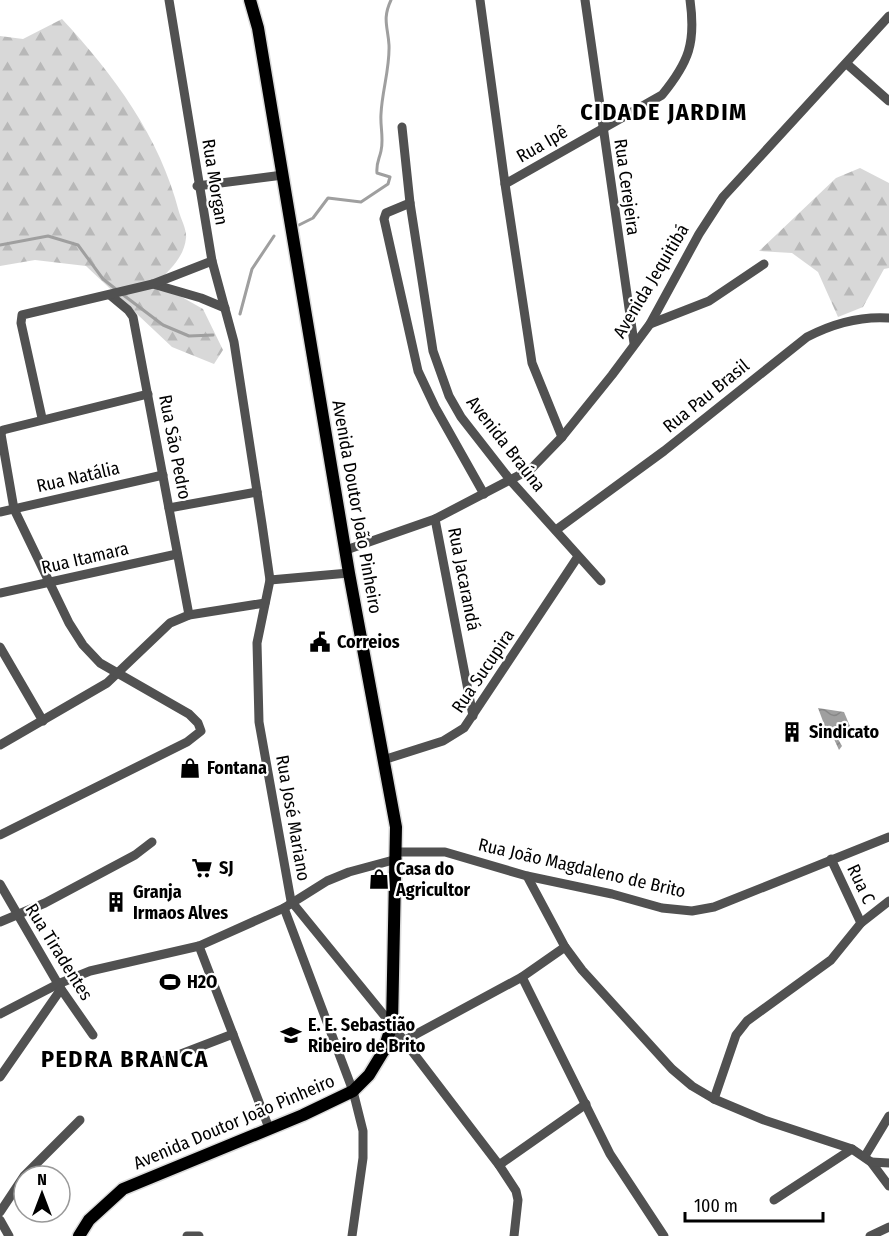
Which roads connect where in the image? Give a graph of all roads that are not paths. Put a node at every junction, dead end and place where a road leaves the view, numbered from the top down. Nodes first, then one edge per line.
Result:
1 (169, 0) edge
2 (250, 0) edge
3 (480, 0) edge
4 (585, 0) edge
5 (690, 0) edge
6 (889, 16) edge
7 (847, 64) junction
8 (889, 101) edge
9 (402, 127) dead end
10 (602, 129) junction
11 (283, 175) junction
12 (505, 184) junction
13 (197, 186) junction
14 (410, 203) junction
15 (212, 261) junction
16 (764, 264) dead end
17 (153, 284) junction
18 (110, 295) junction
19 (225, 308) junction
20 (889, 318) edge
21 (650, 324) junction
22 (634, 343) junction
23 (433, 351) junction
24 (415, 355) junction
25 (239, 368) joint
26 (148, 394) junction
27 (42, 418) junction
28 (1, 434) edge
29 (562, 437) junction
30 (163, 474) junction
31 (511, 481) junction
32 (257, 492) junction
33 (484, 494) junction
34 (14, 508) junction
35 (170, 508) junction
36 (0, 512) edge
37 (435, 519) junction
38 (556, 530) junction
39 (346, 550) junction
40 (177, 555) junction
41 (577, 558) junction
42 (349, 573) junction
43 (270, 580) junction
44 (601, 581) dead end
45 (49, 584) junction
46 (0, 593) edge
47 (265, 603) junction
48 (189, 615) junction
49 (0, 647) edge
50 (119, 674) junction
51 (473, 716) junction
52 (43, 722) junction
53 (0, 745) edge
54 (383, 760) junction
55 (0, 835) edge
56 (889, 837) edge
57 (152, 842) dead end
58 (397, 855) junction
59 (831, 859) junction
60 (527, 876) junction
61 (0, 884) edge
62 (291, 901) junction
63 (889, 901) edge
64 (284, 908) junction
65 (16, 914) junction
66 (306, 919) junction
67 (0, 922) edge
68 (861, 923) junction
69 (291, 926) junction
70 (200, 946) junction
71 (564, 947) junction
72 (522, 976) junction
73 (59, 986) junction
74 (0, 1014) edge
75 (392, 1025) junction
76 (233, 1034) junction
77 (93, 1035) dead end
78 (402, 1041) junction
79 (383, 1052) junction
80 (160, 1062) dead end
81 (0, 1077) edge
82 (353, 1090) junction
83 (714, 1099) junction
84 (586, 1104) junction
85 (889, 1116) edge
86 (80, 1120) dead end
87 (269, 1128) junction
88 (852, 1149) junction
89 (868, 1159) junction
90 (889, 1163) edge
91 (499, 1165) junction
92 (889, 1186) edge
93 (774, 1200) dead end
94 (0, 1212) edge
95 (0, 1220) edge
96 (889, 1227) edge
97 (9, 1236) edge
98 (79, 1236) edge
99 (187, 1236) edge
100 (199, 1236) edge
101 (352, 1236) edge
102 (514, 1236) edge
103 (664, 1236) edge
104 (870, 1236) edge

1 - 13 street, Rua Morgan
2 - 11 main road, Avenida Doutor João Pinheiro
3 - 12 street, Rua Ipê
4 - 10 street, Rua Cerejeira
5 - 10 street, Rua Ipê
6 - 7 street, Avenida Jequitibá
7 - 8 street
7 - 21 street, Avenida Jequitibá
9 - 14 street, Avenida Braúna
10 - 12 street, Rua Ipê
10 - 22 street, Rua Cerejeira
11 - 13 street
11 - 39 main road, Avenida Doutor João Pinheiro
12 - 29 street, Rua Ipê
13 - 15 street, Rua Morgan
14 - 23 street, Avenida Braúna
14 - 24 street
15 - 17 street
15 - 19 street, Rua Morgan
16 - 21 street
17 - 18 street
17 - 19 street
18 - 26 street, Rua São Pedro
18 - 27 street
19 - 25 street, Rua Morgan
20 - 38 street, Rua Pau Brasil
21 - 22 street, Avenida Jequitibá
22 - 29 street, Avenida Jequitibá
23 - 24 street
23 - 31 street, Avenida Braúna
24 - 33 street
25 - 32 street, Rua José Mariano
26 - 27 street
26 - 30 street, Rua São Pedro
27 - 28 street
28 - 34 street
29 - 31 street, Avenida Jequitibá
30 - 34 street, Rua Natália
30 - 35 street, Rua São Pedro
31 - 33 street, Avenida Jequitibá
31 - 38 street, Avenida Braúna
32 - 35 street
32 - 43 street, Rua José Mariano
33 - 37 street, Avenida Jequitibá
34 - 36 street, Rua Natália
34 - 45 street
35 - 40 street, Rua São Pedro
37 - 39 street, Avenida Jequitibá
37 - 51 street, Rua Jacarandá
38 - 41 street, Avenida Braúna
39 - 42 main road, Avenida Doutor João Pinheiro
40 - 45 street, Rua Itamara
40 - 48 street, Rua São Pedro
41 - 44 street, Avenida Braúna
41 - 51 street, Rua Sucupira
42 - 43 street
42 - 54 main road, Avenida Doutor João Pinheiro
43 - 47 street, Rua José Mariano
45 - 46 street, Rua Itamara
45 - 50 street
47 - 48 street
47 - 62 street, Rua José Mariano
48 - 50 street
49 - 52 street
50 - 52 street
50 - 55 street
51 - 54 street, Rua Sucupira
52 - 53 street
54 - 58 main road, Avenida Doutor João Pinheiro
56 - 59 street, Rua João Magdaleno de Brito
57 - 65 street
58 - 60 street, Rua João Magdaleno de Brito
58 - 62 street, Rua João Magdaleno de Brito
58 - 75 main road, Avenida Doutor João Pinheiro
59 - 60 street, Rua João Magdaleno de Brito
59 - 68 street, Rua C
60 - 71 street
61 - 65 street, Rua Tiradentes
62 - 64 street, Rua João Magdaleno de Brito
62 - 66 street, Rua José Mariano
63 - 68 street
64 - 69 street
64 - 70 street
65 - 67 street
65 - 73 street, Rua Tiradentes
66 - 69 street
66 - 75 street, Rua José Mariano
68 - 83 street
69 - 82 street
70 - 73 street
70 - 76 street
71 - 72 street
71 - 83 street
72 - 78 street
72 - 84 street
73 - 74 street
73 - 77 street, Rua Tiradentes
73 - 81 street
75 - 78 street, Rua José Mariano
75 - 79 main road, Avenida Doutor João Pinheiro
76 - 80 street
76 - 87 street
78 - 79 street
78 - 91 street, Rua José Mariano
79 - 82 main road, Avenida Doutor João Pinheiro
82 - 87 main road, Avenida Doutor João Pinheiro
82 - 101 street
83 - 88 street
84 - 91 street
84 - 103 street
85 - 89 street
86 - 94 street
87 - 98 main road, Avenida Doutor João Pinheiro
88 - 89 street
88 - 93 street
89 - 90 street
89 - 92 street
91 - 102 street, Rua José Mariano
95 - 97 street
96 - 104 street
99 - 100 street

